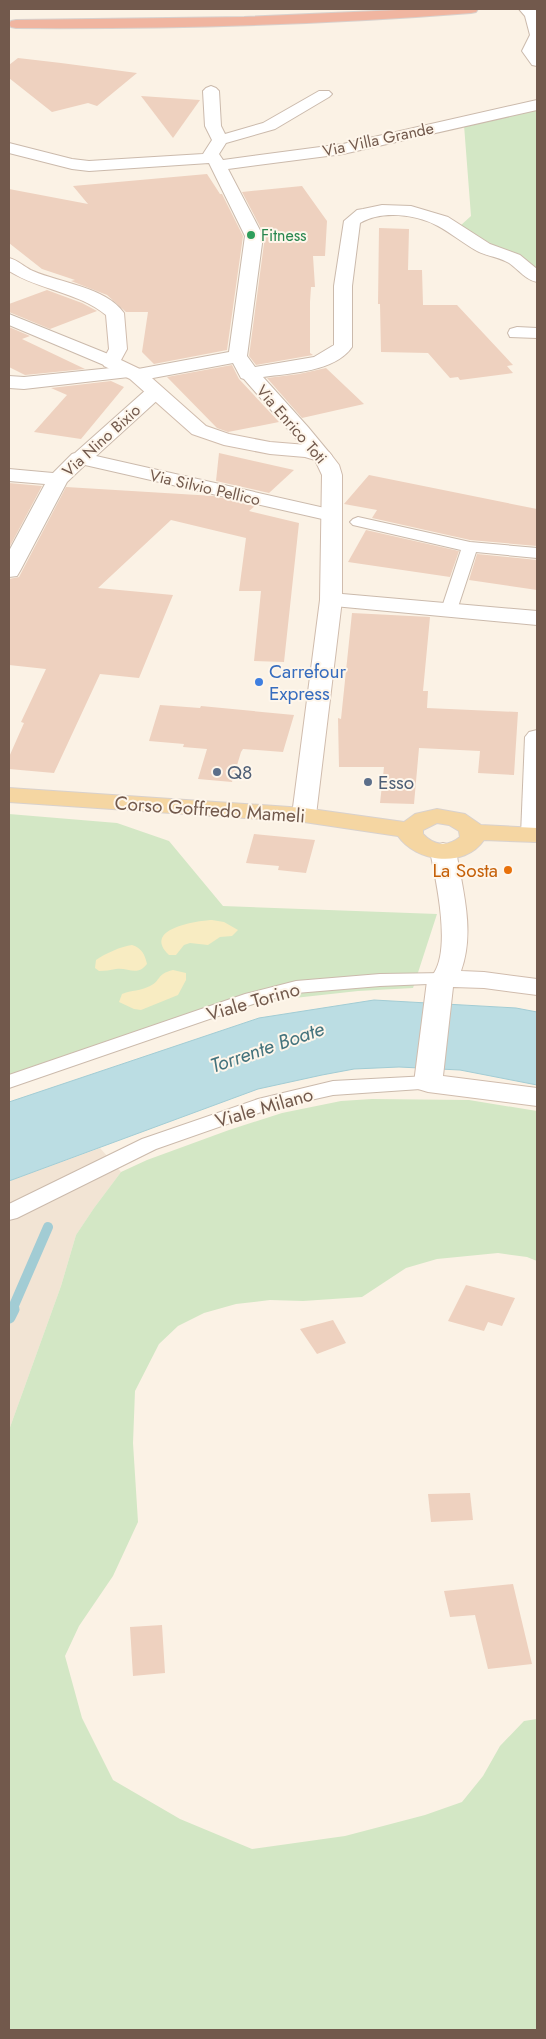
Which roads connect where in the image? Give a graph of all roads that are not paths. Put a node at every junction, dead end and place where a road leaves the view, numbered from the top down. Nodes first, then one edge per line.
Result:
1 (471, 9) edge
2 (529, 11) edge
3 (16, 24) dead end
4 (537, 35) edge
5 (537, 62) edge
6 (211, 91) dead end
7 (324, 94) dead end
8 (537, 105) edge
9 (220, 140) junction
10 (9, 148) edge
11 (216, 162) junction
12 (9, 263) edge
13 (537, 277) edge
14 (9, 319) edge
15 (517, 333) dead end
16 (537, 333) edge
17 (238, 356) junction
18 (111, 362) junction
19 (134, 373) junction
20 (248, 374) junction
21 (9, 382) edge
22 (155, 392) junction
23 (322, 456) junction
24 (79, 458) junction
25 (9, 476) edge
26 (58, 479) junction
27 (331, 515) junction
28 (358, 522) dead end
29 (470, 547) junction
30 (14, 549) edge
31 (537, 553) edge
32 (9, 571) edge
33 (331, 600) junction
34 (449, 610) junction
35 (537, 618) edge
36 (537, 737) edge
37 (9, 795) edge
38 (304, 816) junction
39 (410, 830) junction
40 (473, 832) junction
41 (536, 835) edge
42 (443, 852) junction
43 (442, 980) junction
44 (537, 987) edge
45 (9, 1082) edge
46 (428, 1083) junction
47 (537, 1097) edge
48 (9, 1213) edge

1 - 3 highway
2 - 4 street
4 - 5 street
6 - 9 street
7 - 9 street
8 - 11 street, Via Villa Grande
9 - 11 street
10 - 11 street, Via Villa Grande
11 - 17 street
12 - 18 street
13 - 20 street
14 - 18 street
15 - 16 street
17 - 19 street
17 - 20 street, Via Enrico Toti
18 - 19 street
19 - 21 street
19 - 22 street
20 - 23 street, Via Enrico Toti
22 - 23 street
22 - 24 street, Via Nino Bixio
23 - 27 street, Via Enrico Toti
24 - 26 street, Via Nino Bixio
24 - 27 street, Via Silvio Pellico
25 - 26 street
26 - 30 street, Via Nino Bixio
27 - 33 street, Via Enrico Toti
28 - 29 lane
29 - 31 lane
29 - 34 lane
30 - 32 street, Via Nino Bixio
33 - 34 street
33 - 38 street, Via Enrico Toti
34 - 35 street
36 - 41 street
37 - 38 main road, Corso Goffredo Mameli
38 - 39 main road, Corso Goffredo Mameli
39 - 40 main road
39 - 42 main road
40 - 41 main road
40 - 42 main road
42 - 43 street
43 - 44 street, Viale Torino
43 - 45 lane, Viale Torino
43 - 46 street
46 - 47 street, Viale Milano
46 - 48 lane, Viale Milano

